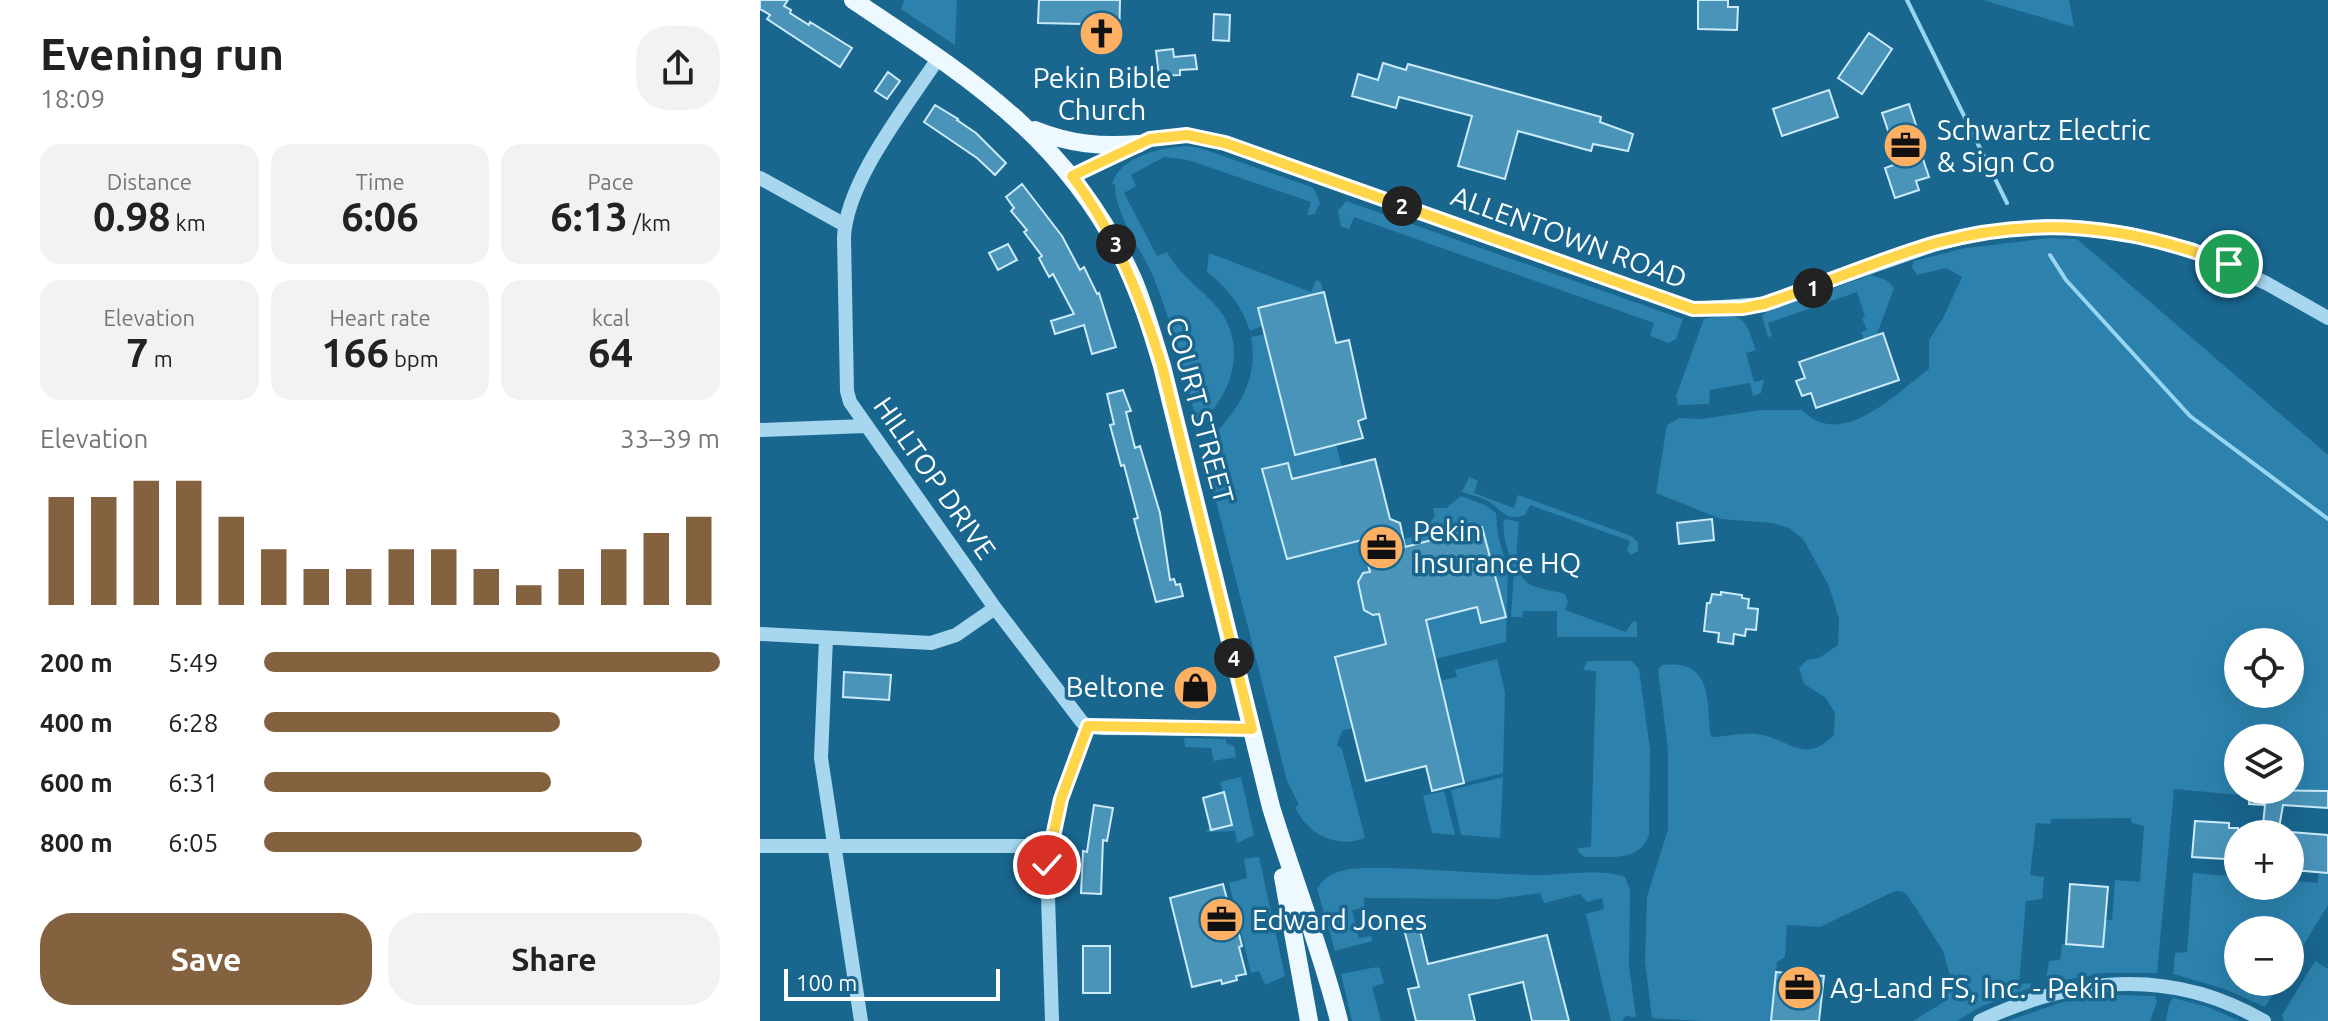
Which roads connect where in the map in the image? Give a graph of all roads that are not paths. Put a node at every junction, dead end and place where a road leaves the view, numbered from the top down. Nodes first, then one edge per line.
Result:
1 (853, 0) edge
2 (939, 57) junction
3 (1026, 127) junction
4 (1138, 144) junction
5 (1072, 176) junction
6 (760, 178) edge
7 (845, 225) junction
8 (2328, 318) edge
9 (865, 426) junction
10 (760, 430) edge
11 (995, 608) junction
12 (760, 634) edge
13 (826, 638) junction
14 (1088, 726) junction
15 (1252, 729) junction
16 (1271, 807) junction
17 (760, 846) edge
18 (834, 846) junction
19 (1050, 846) junction
20 (861, 1021) edge
21 (1052, 1021) edge
22 (1309, 1021) edge
23 (1339, 1021) edge
24 (1980, 1021) edge
25 (2264, 1021) edge

1 - 2 main road, COURT STREET
2 - 3 main road, COURT STREET
2 - 7 street, HILLTOP DRIVE
3 - 4 main road
3 - 5 main road, COURT STREET
4 - 5 street, ALLENTOWN ROAD
4 - 8 street, ALLENTOWN ROAD
5 - 15 main road, COURT STREET
6 - 7 street
7 - 9 street, HILLTOP DRIVE
9 - 10 street
9 - 11 street, HILLTOP DRIVE
11 - 13 street
11 - 14 street, HILLTOP DRIVE
12 - 13 street
13 - 18 street
14 - 15 street
14 - 19 street
15 - 16 main road, COURT STREET
16 - 22 main road, COURT STREET
16 - 23 main road, COURT STREET
17 - 18 street
18 - 19 street
18 - 20 street
19 - 21 street
24 - 25 street

